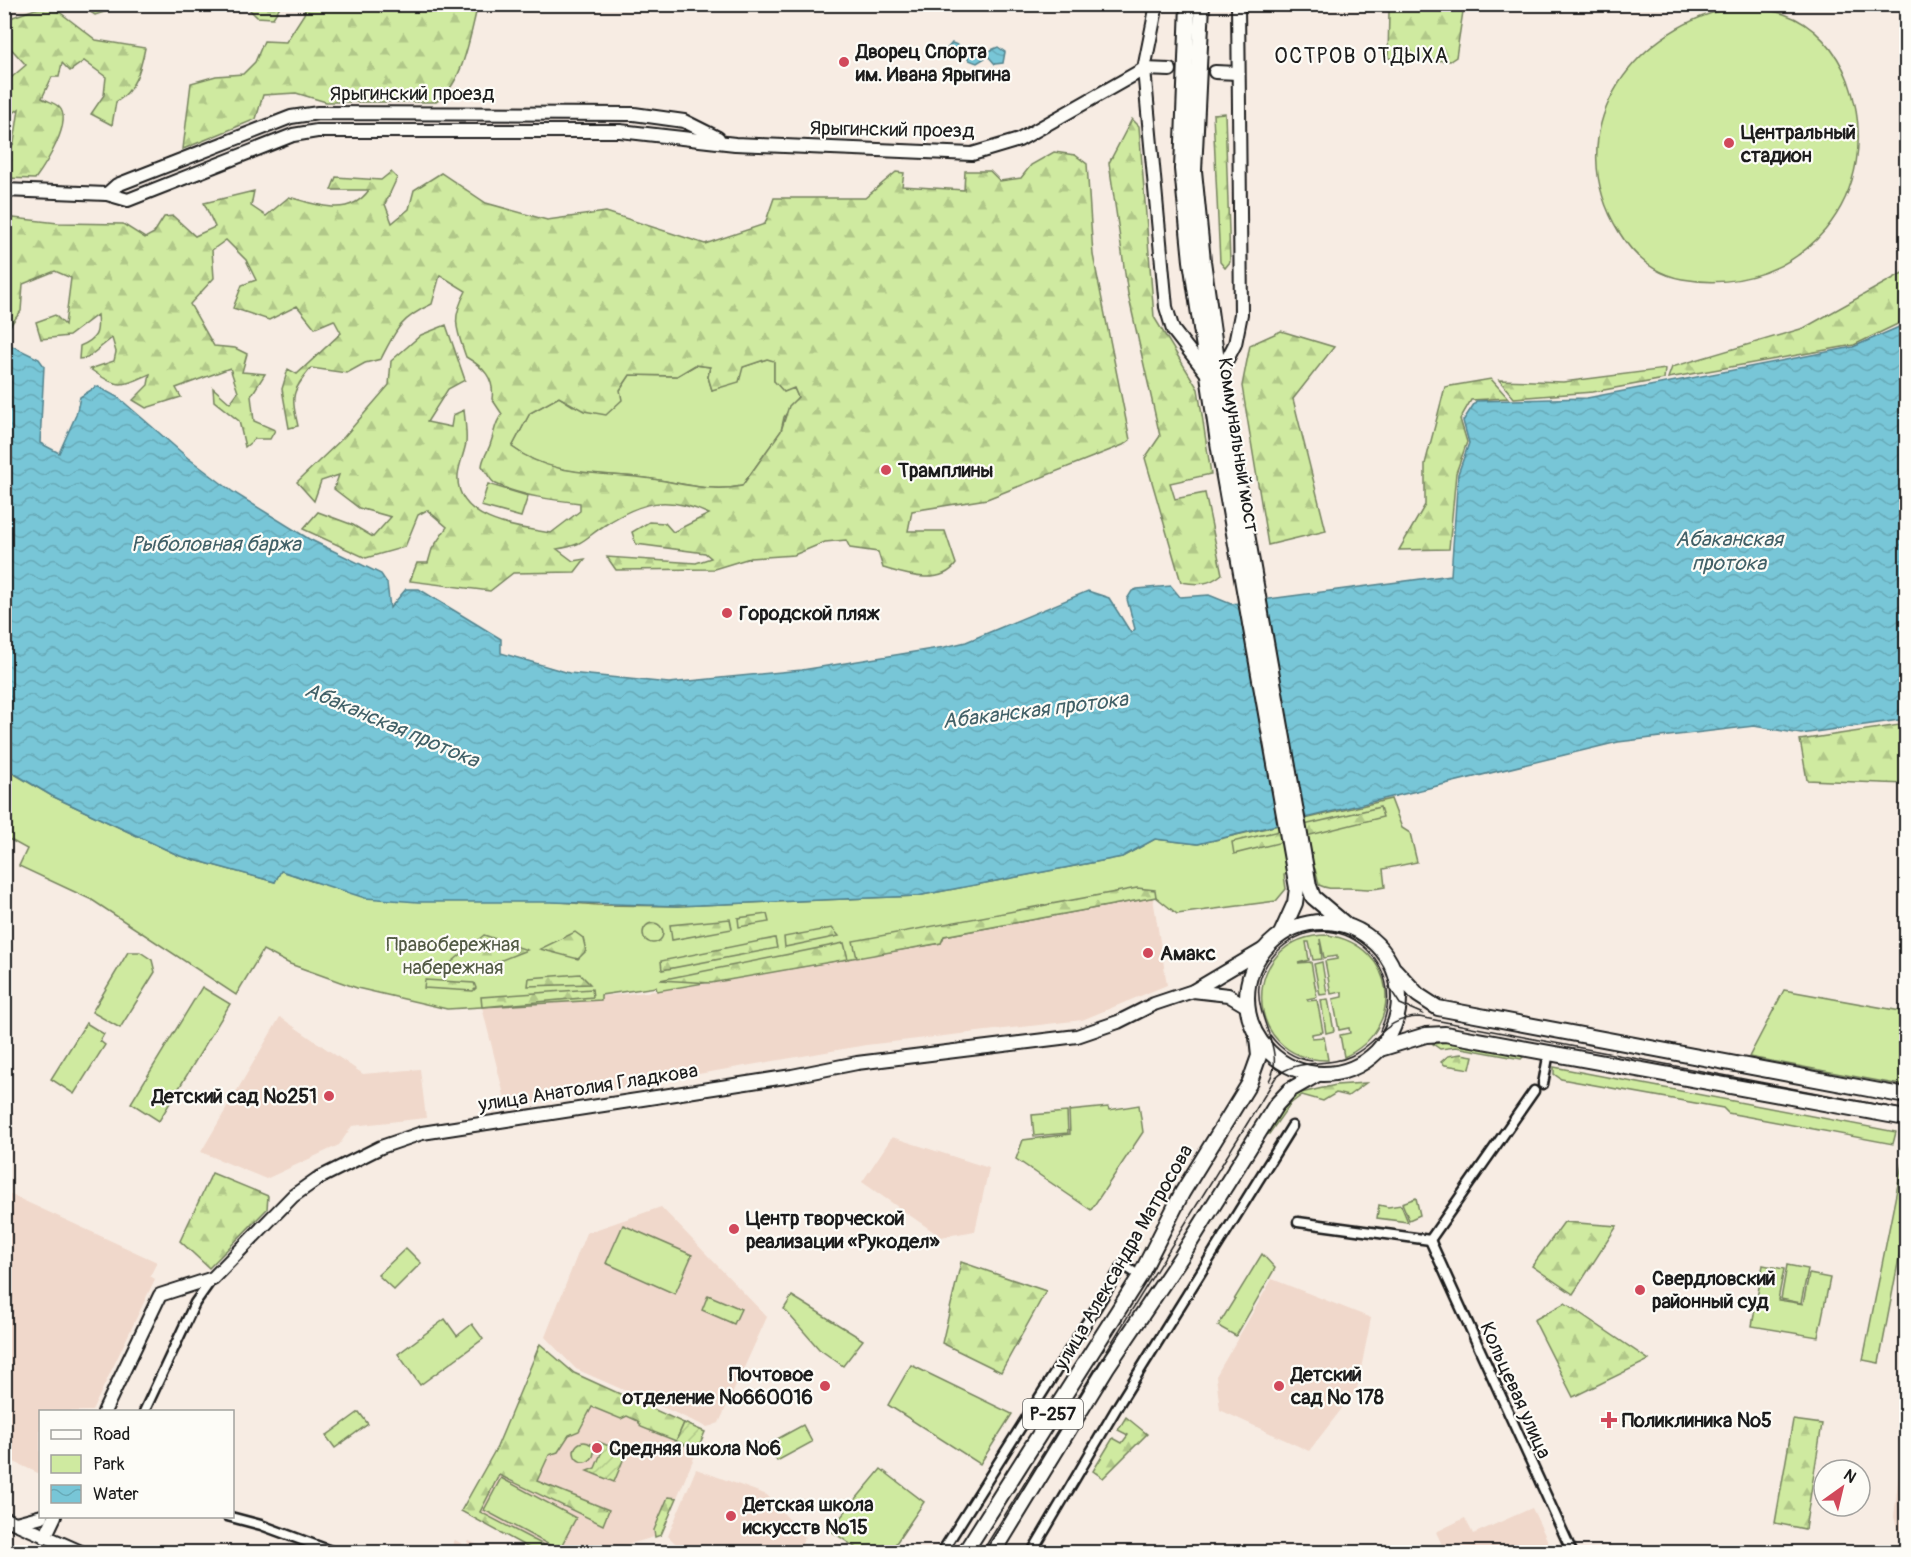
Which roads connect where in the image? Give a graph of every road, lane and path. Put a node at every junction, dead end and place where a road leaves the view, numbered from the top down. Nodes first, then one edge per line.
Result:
1 (1157, 4) edge
2 (1188, 4) edge
3 (1202, 4) edge
4 (1238, 4) edge
5 (1144, 69) junction
6 (1170, 70) dead end
7 (1215, 72) dead end
8 (1238, 73) junction
9 (634, 114) junction
10 (633, 132) junction
11 (727, 142) junction
12 (4, 190) edge
13 (107, 194) junction
14 (1214, 375) junction
15 (1303, 887) junction
16 (1345, 924) junction
17 (1281, 934) junction
18 (1264, 949) junction
19 (1395, 970) junction
20 (1193, 991) junction
21 (1248, 1007) junction
22 (1257, 1036) junction
23 (1380, 1049) junction
24 (1549, 1052) junction
25 (1317, 1074) junction
26 (1543, 1084) dead end
27 (1534, 1092) dead end
28 (1906, 1096) edge
29 (1906, 1118) edge
30 (1292, 1125) dead end
31 (1298, 1222) dead end
32 (1430, 1240) junction
33 (1140, 1276) junction
34 (213, 1278) junction
35 (105, 1410) edge
36 (145, 1410) edge
37 (39, 1516) edge
38 (54, 1518) edge
39 (234, 1518) edge
40 (10, 1521) edge
41 (45, 1537) junction
42 (81, 1552) edge
43 (334, 1552) edge
44 (942, 1552) edge
45 (965, 1552) edge
46 (994, 1552) edge
47 (1032, 1552) edge
48 (1572, 1552) edge

1 - 5 main road
2 - 14 highway, Коммунальный мост
3 - 14 highway, Коммунальный мост
4 - 8 main road
5 - 6 main road
5 - 11 main road, Ярыгинский проезд
5 - 14 main road
7 - 8 main road
8 - 14 main road
9 - 10 main road
9 - 11 main road, Ярыгинский проезд
9 - 13 main road, Ярыгинский проезд
10 - 11 main road, Ярыгинский проезд
10 - 13 main road, Ярыгинский проезд
12 - 13 main road, Ярыгинский проезд
14 - 15 highway, Коммунальный мост
14 - 15 highway, Коммунальный мост
15 - 16 highway
15 - 17 highway
16 - 17 highway, Р-257
16 - 19 highway, Р-257
17 - 18 highway, Р-257
18 - 20 main road
18 - 21 highway, Р-257
19 - 23 highway, Р-257
19 - 28 highway
20 - 21 main road
20 - 34 main road, улица Анатолия Гладкова
21 - 22 highway, Р-257
22 - 25 highway, Р-257
22 - 33 highway, улица Александра Матросова / Р-257
23 - 24 highway
23 - 25 highway, Р-257
24 - 26 street
24 - 29 highway
25 - 46 highway, улица Александра Матросова / Р-257
27 - 32 street
30 - 47 street
31 - 32 street
32 - 48 street, Кольцевая улица
33 - 44 street
33 - 45 highway, улица Александра Матросова / Р-257
34 - 35 main road, улица Анатолия Гладкова
34 - 36 street
37 - 40 main road
38 - 41 main road
39 - 43 street
40 - 41 main road
41 - 42 main road

